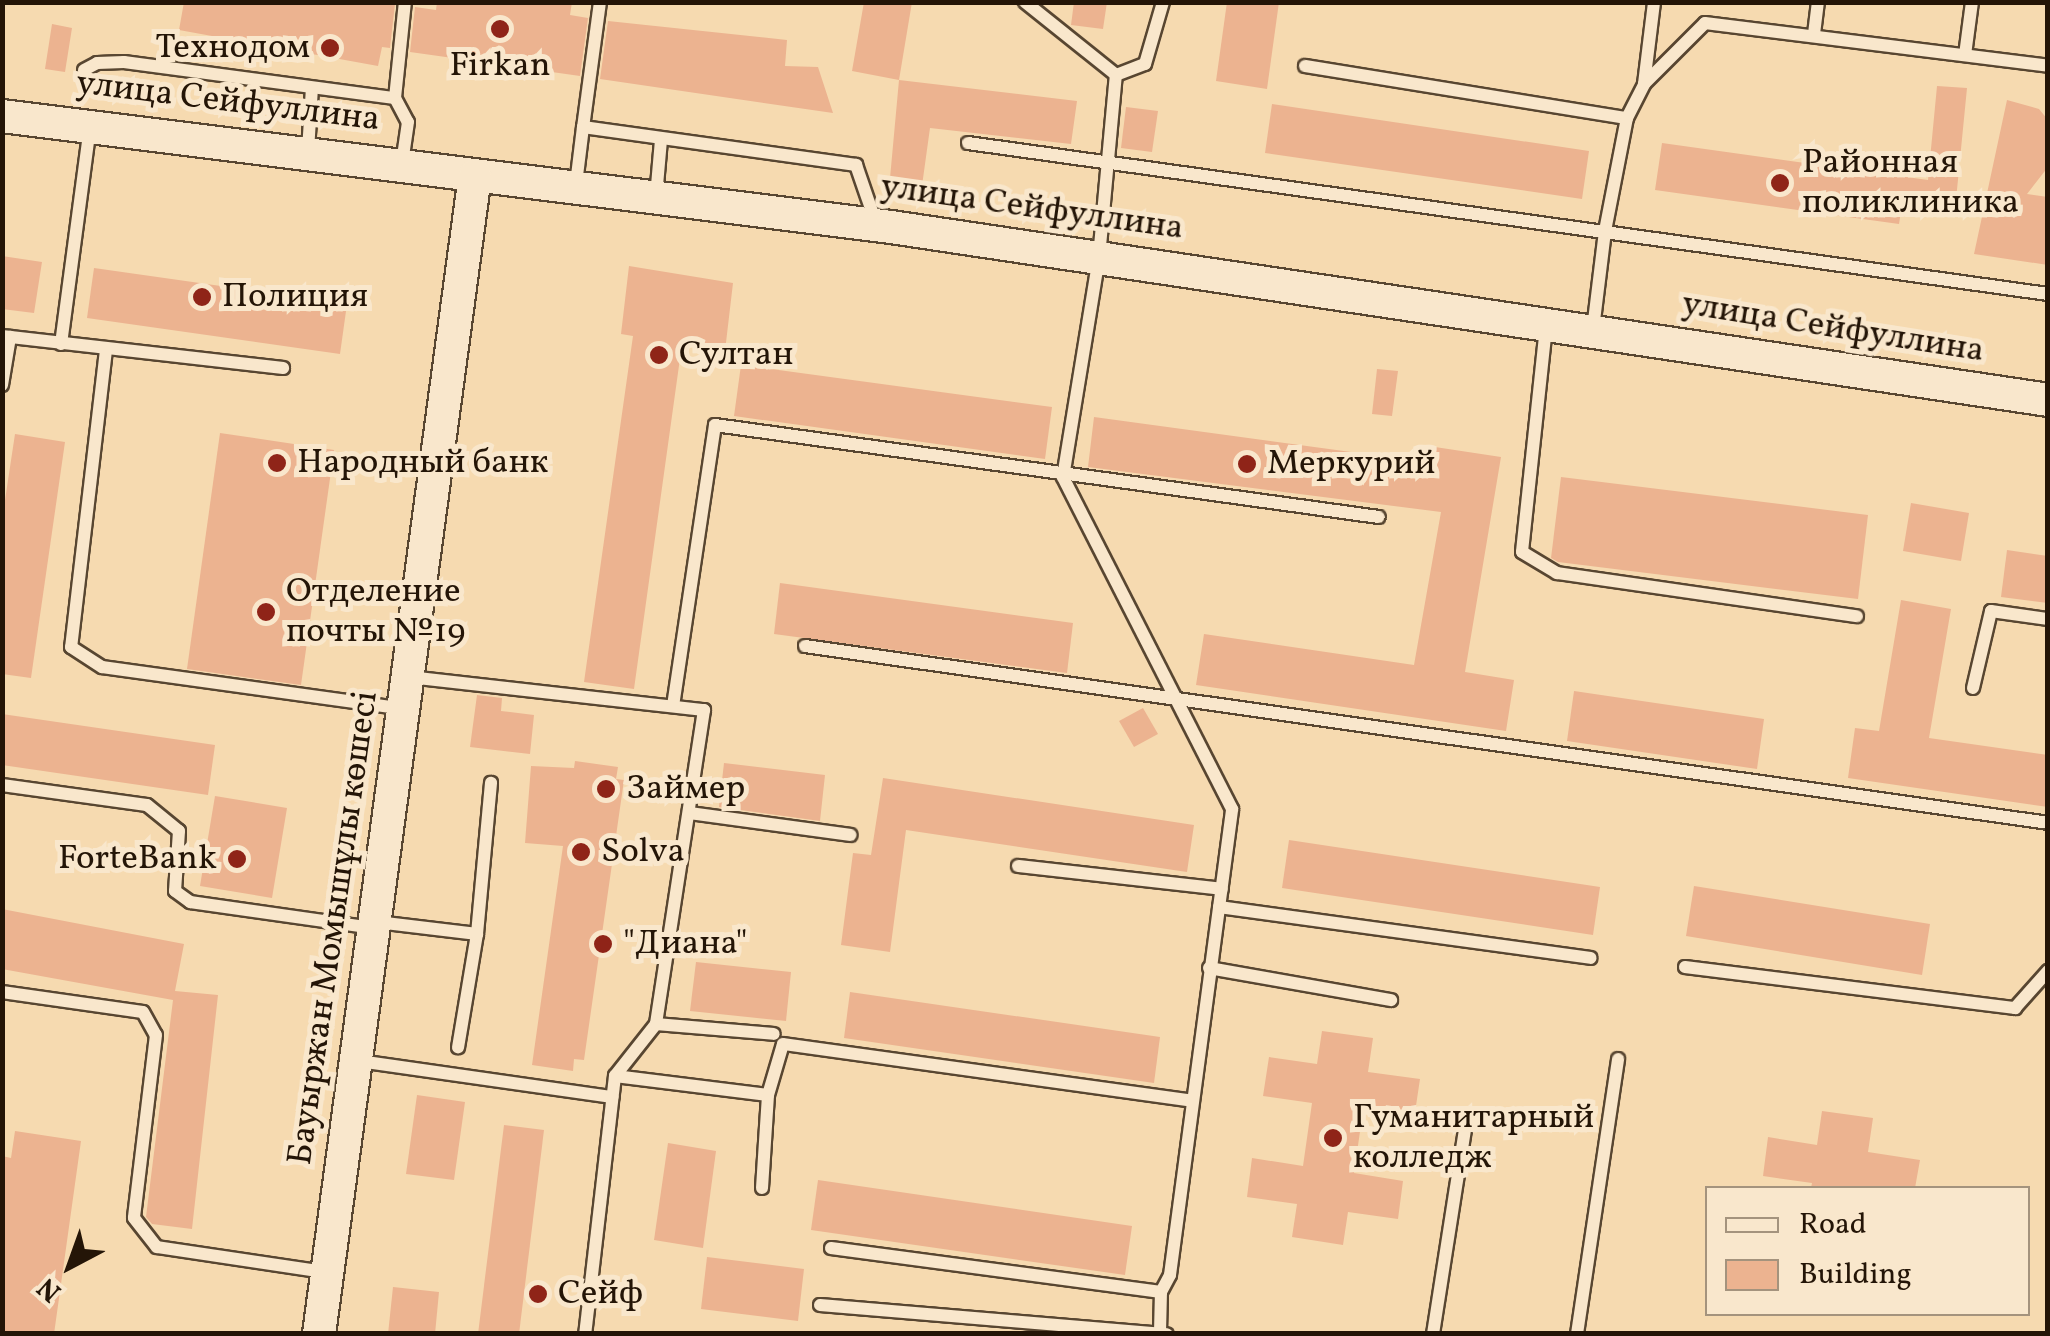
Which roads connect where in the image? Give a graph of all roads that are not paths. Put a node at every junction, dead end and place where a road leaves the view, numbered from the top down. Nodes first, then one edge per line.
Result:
1 (404, 2) edge
2 (600, 2) edge
3 (1163, 2) edge
4 (1654, 2) edge
5 (1818, 2) edge
6 (1972, 2) edge
7 (1033, 6) edge
8 (1814, 34) junction
9 (1965, 55) junction
10 (1306, 66) dead end
11 (2048, 66) edge
12 (84, 70) dead end
13 (1116, 76) junction
14 (1644, 84) junction
15 (312, 88) junction
16 (395, 98) junction
17 (2, 116) edge
18 (1627, 118) junction
19 (90, 126) junction
20 (584, 127) junction
21 (661, 140) junction
22 (968, 143) dead end
23 (308, 151) junction
24 (1110, 161) junction
25 (402, 164) junction
26 (475, 175) junction
27 (575, 188) junction
28 (656, 198) junction
29 (876, 226) junction
30 (1604, 231) junction
31 (1099, 257) junction
32 (2048, 294) edge
33 (1546, 325) junction
34 (1593, 332) junction
35 (6, 336) edge
36 (61, 344) junction
37 (106, 350) junction
38 (282, 368) dead end
39 (2, 385) edge
40 (2048, 400) edge
41 (1063, 476) junction
42 (1379, 516) dead end
43 (1857, 616) dead end
44 (2048, 619) edge
45 (805, 646) dead end
46 (409, 677) junction
47 (1972, 688) dead end
48 (1175, 696) junction
49 (672, 706) junction
50 (405, 710) junction
51 (491, 783) dead end
52 (2, 785) edge
53 (690, 813) junction
54 (2048, 823) edge
55 (851, 835) dead end
56 (1018, 866) dead end
57 (1222, 888) junction
58 (1219, 906) junction
59 (376, 925) junction
60 (478, 934) junction
61 (1590, 958) dead end
62 (1685, 967) dead end
63 (1210, 968) junction
64 (2048, 971) edge
65 (2, 992) edge
66 (1391, 1000) dead end
67 (656, 1024) junction
68 (774, 1034) dead end
69 (458, 1047) dead end
70 (1618, 1059) dead end
71 (356, 1060) junction
72 (615, 1076) junction
73 (768, 1095) junction
74 (612, 1097) junction
75 (1188, 1100) junction
76 (1467, 1117) dead end
77 (762, 1188) dead end
78 (831, 1248) dead end
79 (328, 1272) junction
80 (1161, 1292) junction
81 (820, 1305) dead end
82 (1164, 1333) edge
83 (319, 1334) edge
84 (585, 1334) edge
85 (1432, 1334) edge
86 (1577, 1334) edge

1 - 16 lane
2 - 20 lane
3 - 13 lane
4 - 14 lane
5 - 8 lane
6 - 9 lane
7 - 13 lane
8 - 9 lane
8 - 14 lane
9 - 11 lane
10 - 18 lane
12 - 15 lane
13 - 24 lane
14 - 18 lane
15 - 16 lane
15 - 23 lane
16 - 25 lane
17 - 19 street, улица Сейфуллина
18 - 30 lane
19 - 23 street, улица Сейфуллина
19 - 36 lane
20 - 21 lane
20 - 27 lane
21 - 28 lane
21 - 29 lane
22 - 24 lane
23 - 25 street, улица Сейфуллина
24 - 30 lane
24 - 31 lane
25 - 26 street, улица Сейфуллина
26 - 27 street, улица Сейфуллина
26 - 46 street, Бауыржан Момышұлы көшесі
27 - 28 street, улица Сейфуллина
28 - 29 street, улица Сейфуллина
29 - 31 street, улица Сейфуллина
30 - 32 lane
30 - 34 lane
31 - 33 street, улица Сейфуллина
31 - 41 lane
33 - 34 street, улица Сейфуллина
33 - 43 lane
34 - 40 street, улица Сейфуллина
35 - 36 lane
35 - 39 lane
36 - 37 lane
37 - 38 lane
37 - 50 lane
41 - 42 lane
41 - 48 lane
41 - 49 lane
44 - 47 lane
45 - 48 lane
46 - 49 lane
46 - 50 street, Бауыржан Момышұлы көшесі
48 - 54 lane
48 - 57 lane
49 - 53 lane
50 - 59 street, Бауыржан Момышұлы көшесі
51 - 60 lane
52 - 59 lane
53 - 55 lane
53 - 67 lane
56 - 57 lane
57 - 58 lane
58 - 61 lane
58 - 63 lane
59 - 60 lane
59 - 71 street, Бауыржан Момышұлы көшесі
60 - 69 lane
62 - 64 lane
63 - 66 lane
63 - 75 lane
65 - 79 lane
67 - 68 lane
67 - 72 lane
70 - 86 lane
71 - 74 lane
71 - 79 street, Бауыржан Момышұлы көшесі
72 - 73 lane
72 - 74 lane
73 - 75 lane
73 - 77 lane
74 - 84 lane
75 - 80 lane
76 - 85 lane
78 - 80 lane
79 - 83 street, Бауыржан Момышұлы көшесі
80 - 82 lane
81 - 82 lane

